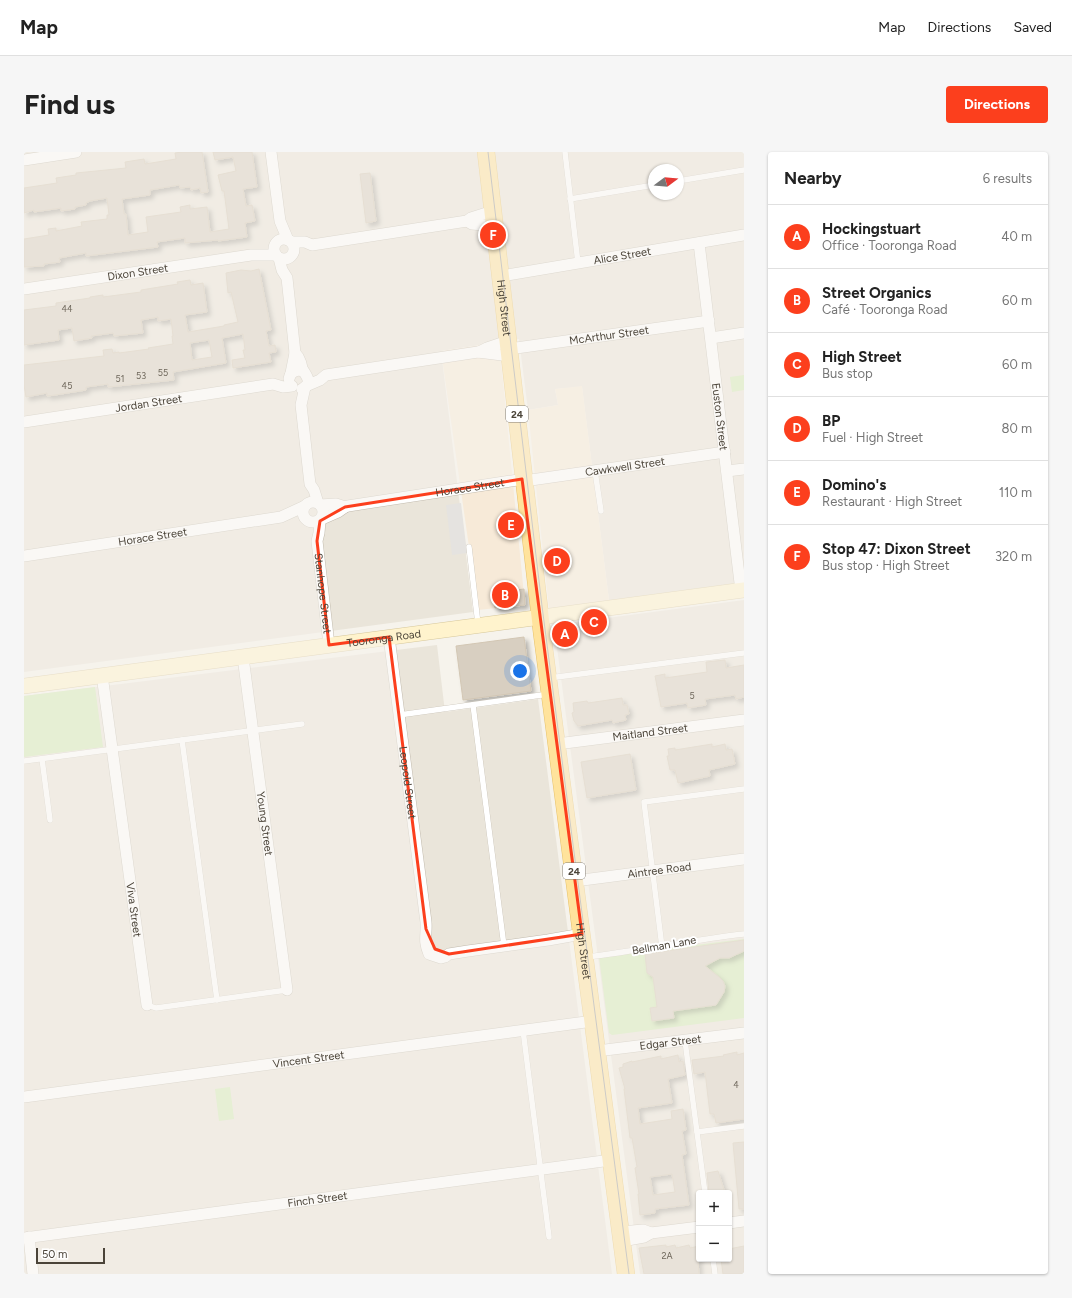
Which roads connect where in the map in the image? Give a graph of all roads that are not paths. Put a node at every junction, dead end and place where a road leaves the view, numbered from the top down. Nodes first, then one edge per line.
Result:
1 (76, 152) edge
2 (272, 152) edge
3 (486, 152) edge
4 (565, 152) edge
5 (24, 160) edge
6 (744, 170) edge
7 (684, 180) edge
8 (648, 186) edge
9 (570, 199) junction
10 (494, 218) junction
11 (280, 221) junction
12 (744, 235) edge
13 (290, 241) junction
14 (699, 243) junction
15 (312, 245) junction
16 (277, 250) junction
17 (292, 255) junction
18 (578, 263) junction
19 (501, 276) junction
20 (287, 278) junction
21 (24, 289) edge
22 (709, 321) junction
23 (744, 333) edge
24 (711, 338) junction
25 (509, 349) junction
26 (295, 352) junction
27 (304, 371) junction
28 (326, 375) junction
29 (296, 383) junction
30 (24, 422) edge
31 (725, 452) junction
32 (744, 469) edge
33 (595, 471) junction
34 (727, 471) junction
35 (524, 480) junction
36 (313, 504) junction
37 (345, 507) junction
38 (601, 511) dead end
39 (281, 517) junction
40 (314, 520) junction
41 (469, 547) dead end
42 (24, 556) edge
43 (743, 590) edge
44 (540, 617) junction
45 (478, 625) junction
46 (389, 637) junction
47 (328, 645) junction
48 (744, 653) edge
49 (243, 657) junction
50 (102, 675) junction
51 (24, 686) edge
52 (550, 686) junction
53 (473, 705) junction
54 (399, 715) junction
55 (744, 720) edge
56 (302, 724) dead end
57 (253, 731) junction
58 (182, 740) junction
59 (557, 744) junction
60 (112, 749) junction
61 (42, 759) junction
62 (24, 761) edge
63 (744, 789) edge
64 (50, 820) dead end
65 (744, 859) edge
66 (652, 871) junction
67 (575, 881) junction
68 (582, 934) junction
69 (744, 934) edge
70 (504, 946) junction
71 (662, 947) junction
72 (585, 957) junction
73 (287, 990) joint
74 (217, 1000) junction
75 (147, 1005) joint
76 (593, 1021) junction
77 (523, 1030) junction
78 (744, 1033) edge
79 (684, 1041) junction
80 (597, 1051) junction
81 (24, 1097) edge
82 (744, 1126) edge
83 (697, 1132) junction
84 (612, 1160) junction
85 (541, 1170) junction
86 (705, 1190) edge
87 (744, 1221) edge
88 (732, 1223) edge
89 (696, 1227) edge
90 (621, 1236) junction
91 (550, 1237) dead end
92 (26, 1238) edge
93 (713, 1262) edge
94 (33, 1274) edge
95 (626, 1274) edge
96 (715, 1274) edge

1 - 5 street
2 - 11 street
3 - 10 main road, High Street / 24
4 - 9 lane
6 - 7 lane
8 - 9 lane
9 - 18 lane
10 - 15 street
10 - 19 main road, High Street / 24
11 - 13 street
11 - 16 street
12 - 14 street, Alice Street
13 - 15 street
13 - 16 street
13 - 17 street
14 - 18 street, Alice Street
14 - 22 street, Euston Street
15 - 17 street
16 - 17 street
16 - 20 street
16 - 21 street, Dixon Street
17 - 20 street
18 - 19 street, Alice Street
19 - 25 main road, High Street / 24
20 - 26 street
22 - 24 street, Euston Street
22 - 25 street, McArthur Street
23 - 24 street
24 - 31 street, Euston Street
25 - 28 street
25 - 35 main road, High Street / 24
26 - 27 street
26 - 29 street
27 - 28 street
27 - 29 street, Jordan Street
27 - 29 street
28 - 29 street
29 - 30 street, Jordan Street
29 - 36 street
31 - 33 street, Cawkwell Street
31 - 34 street, Euston Street
32 - 34 street
33 - 35 street, Cawkwell Street
33 - 38 lane
34 - 43 street, Euston Street
35 - 37 street, Horace Street
35 - 44 main road, High Street / 24
36 - 37 street, Horace Street
36 - 39 street, Horace Street
36 - 40 street
36 - 40 street
37 - 40 street, Horace Street
39 - 40 street, Horace Street
39 - 42 street, Horace Street
40 - 47 street, Stanhope Street
41 - 45 lane
43 - 44 main road, Tooronga Road
44 - 45 main road, Tooronga Road
44 - 52 main road, High Street / 24
45 - 46 main road, Tooronga Road
46 - 47 main road, Tooronga Road
46 - 54 street, Leopold Street
47 - 49 main road, Tooronga Road
48 - 52 lane
49 - 50 main road, Tooronga Road
49 - 57 street, Young Street
50 - 51 main road, Tooronga Road
50 - 60 street, Viva Street
52 - 53 lane
52 - 59 main road, High Street / 24
53 - 54 lane
53 - 70 lane
54 - 70 street, Leopold Street
55 - 59 street, Maitland Street
56 - 57 lane
57 - 58 lane
57 - 73 street, Young Street
58 - 60 lane
58 - 74 lane
59 - 67 main road, High Street / 24
60 - 61 lane
60 - 75 street, Viva Street
61 - 62 lane
61 - 64 lane
63 - 66 lane
65 - 66 street, Aintree Road
66 - 67 street, Aintree Road
66 - 71 lane
67 - 68 main road, High Street / 24
68 - 70 street, Leopold Street
68 - 72 main road, High Street / 24
69 - 71 lane, Bellman Lane
71 - 72 lane, Bellman Lane
72 - 76 main road, High Street / 24
73 - 74 lane, Viva Street
74 - 75 lane, Viva Street
76 - 77 street, Vincent Street
76 - 80 main road, High Street / 24
77 - 81 street, Vincent Street
77 - 85 lane
78 - 79 street, Edgar Street
79 - 80 street, Edgar Street
79 - 83 lane
80 - 84 main road, High Street / 24
82 - 83 lane
83 - 86 lane
84 - 85 street, Finch Street
84 - 90 main road, High Street / 24
85 - 91 lane
85 - 92 street, Finch Street
87 - 88 street
89 - 90 street
90 - 95 main road, High Street / 24
92 - 94 street
93 - 96 lane

